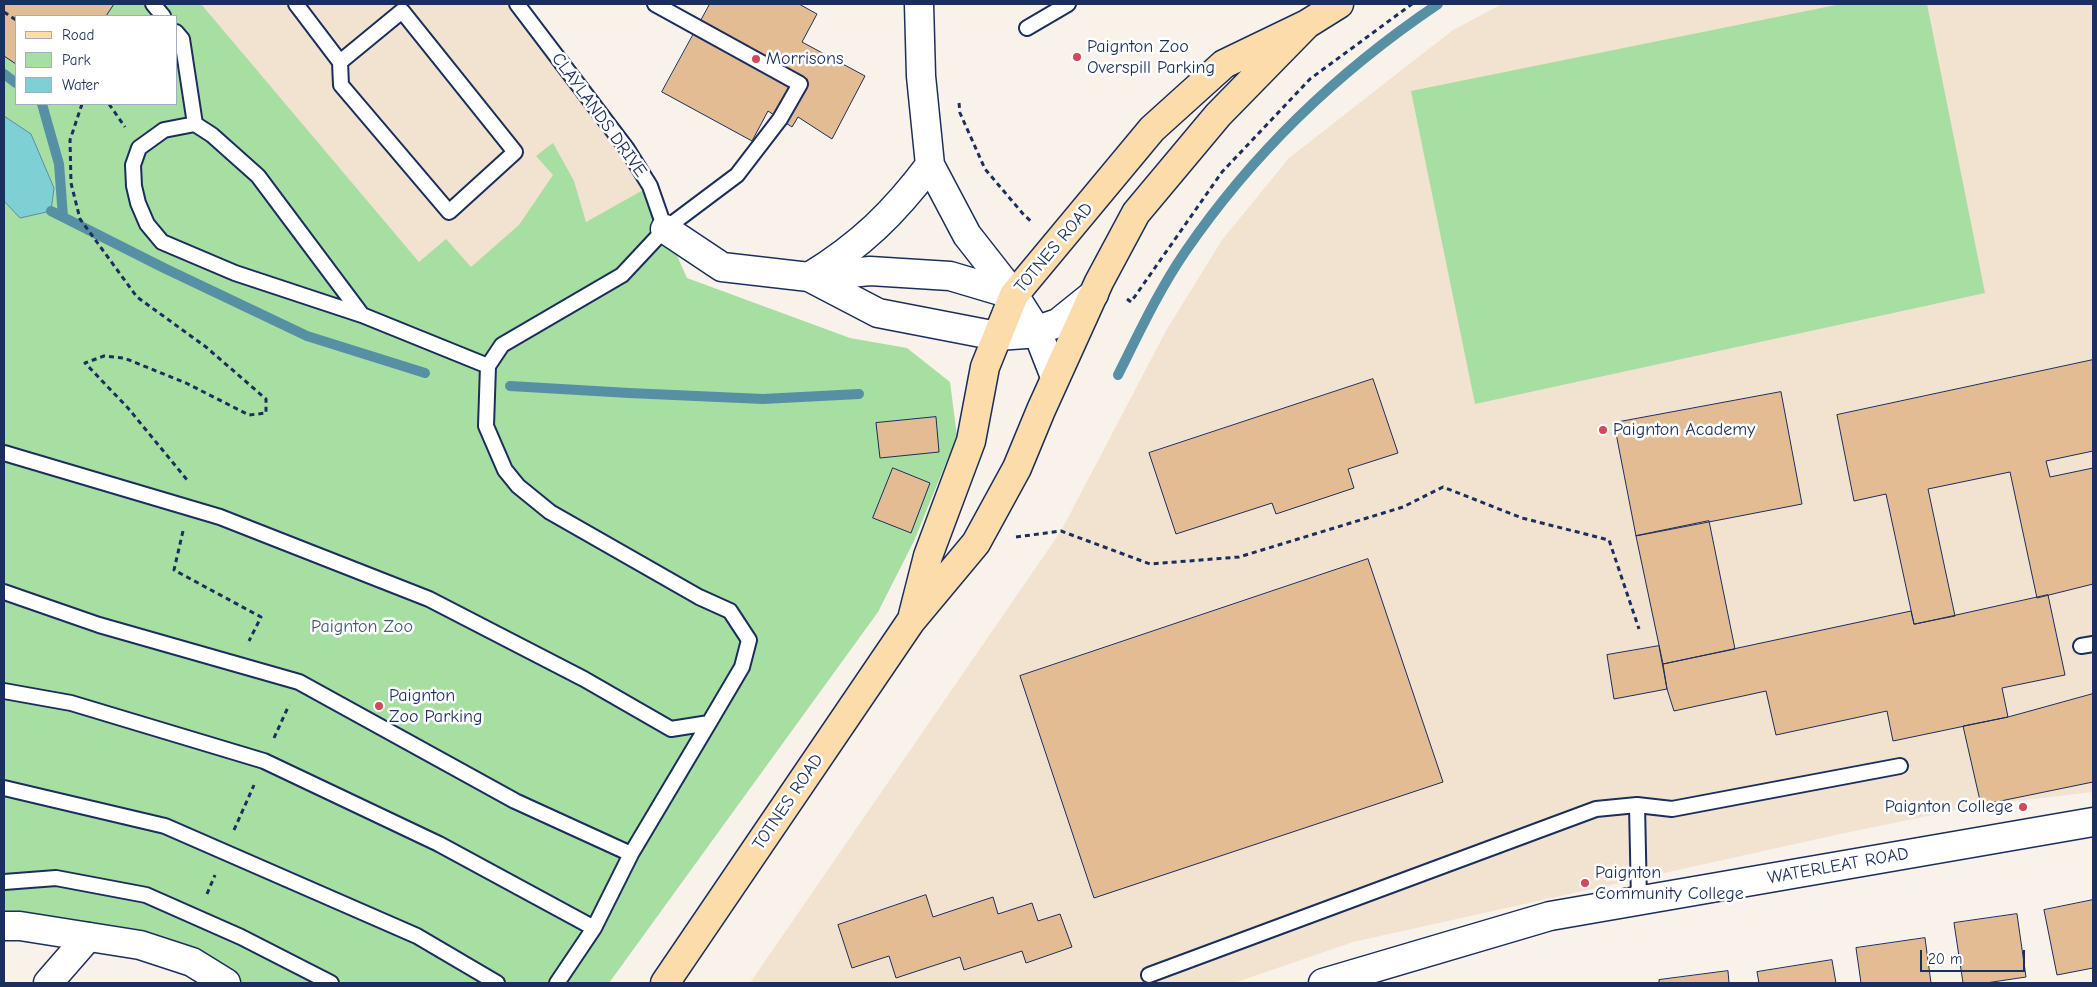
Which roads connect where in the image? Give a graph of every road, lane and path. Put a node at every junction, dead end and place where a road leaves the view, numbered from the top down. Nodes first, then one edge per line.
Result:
1 (153, 4) edge
2 (296, 4) edge
3 (517, 4) edge
4 (655, 4) edge
5 (919, 4) edge
6 (1068, 4) edge
7 (1339, 4) edge
8 (4, 12) edge
9 (162, 15) edge
10 (15, 19) edge
11 (1307, 24) junction
12 (1027, 28) dead end
13 (178, 35) edge
14 (340, 62) junction
15 (82, 105) edge
16 (195, 124) junction
17 (930, 165) junction
18 (665, 229) junction
19 (809, 277) junction
20 (1094, 294) junction
21 (1014, 295) junction
22 (362, 315) junction
23 (1036, 331) junction
24 (997, 336) junction
25 (488, 366) junction
26 (1056, 377) junction
27 (4, 453) edge
28 (220, 517) junction
29 (976, 543) junction
30 (4, 592) edge
31 (911, 621) junction
32 (1639, 629) dead end
33 (238, 665) junction
34 (299, 682) junction
35 (4, 691) edge
36 (709, 723) junction
37 (264, 761) junction
38 (1900, 766) dead end
39 (4, 788) edge
40 (1638, 805) junction
41 (2093, 822) edge
42 (224, 852) junction
43 (632, 854) junction
44 (4, 882) edge
45 (1639, 900) junction
46 (197, 917) junction
47 (4, 926) edge
48 (594, 928) junction
49 (88, 937) junction
50 (1150, 975) dead end
51 (48, 983) edge
52 (226, 983) edge
53 (331, 983) edge
54 (497, 983) edge
55 (557, 983) edge
56 (665, 983) edge
57 (1323, 983) edge

1 - 9 lane
2 - 14 lane
3 - 18 lane, CLAYLANDS DRIVE
4 - 18 lane
5 - 17 street
6 - 12 lane
7 - 11 main road, TOTNES ROAD
8 - 10 path
11 - 20 main road, TOTNES ROAD
11 - 21 main road, TOTNES ROAD
13 - 16 lane
14 - 14 lane
15 - 28 path
16 - 22 lane
16 - 22 lane
17 - 19 street
17 - 21 street
18 - 19 street
18 - 25 lane
19 - 21 street
19 - 24 street
20 - 23 street
20 - 26 main road, TOTNES ROAD
21 - 23 street
21 - 24 main road, TOTNES ROAD
22 - 25 lane
23 - 24 street
23 - 26 street
24 - 31 main road, TOTNES ROAD
25 - 36 lane
26 - 29 main road, TOTNES ROAD
27 - 28 lane
28 - 33 path
28 - 36 lane
29 - 31 main road, TOTNES ROAD
29 - 32 path
30 - 33 lane
31 - 56 main road, TOTNES ROAD
33 - 34 lane
34 - 37 path
34 - 43 lane
35 - 37 lane
36 - 43 lane
37 - 42 path
37 - 48 lane
38 - 40 lane
39 - 42 lane
40 - 45 lane
40 - 50 lane
41 - 45 street, WATERLEAT ROAD
42 - 46 path
42 - 54 lane
43 - 48 lane
44 - 46 lane
45 - 57 street, WATERLEAT ROAD
46 - 53 lane
47 - 49 street
48 - 55 lane
49 - 51 street
49 - 52 street

